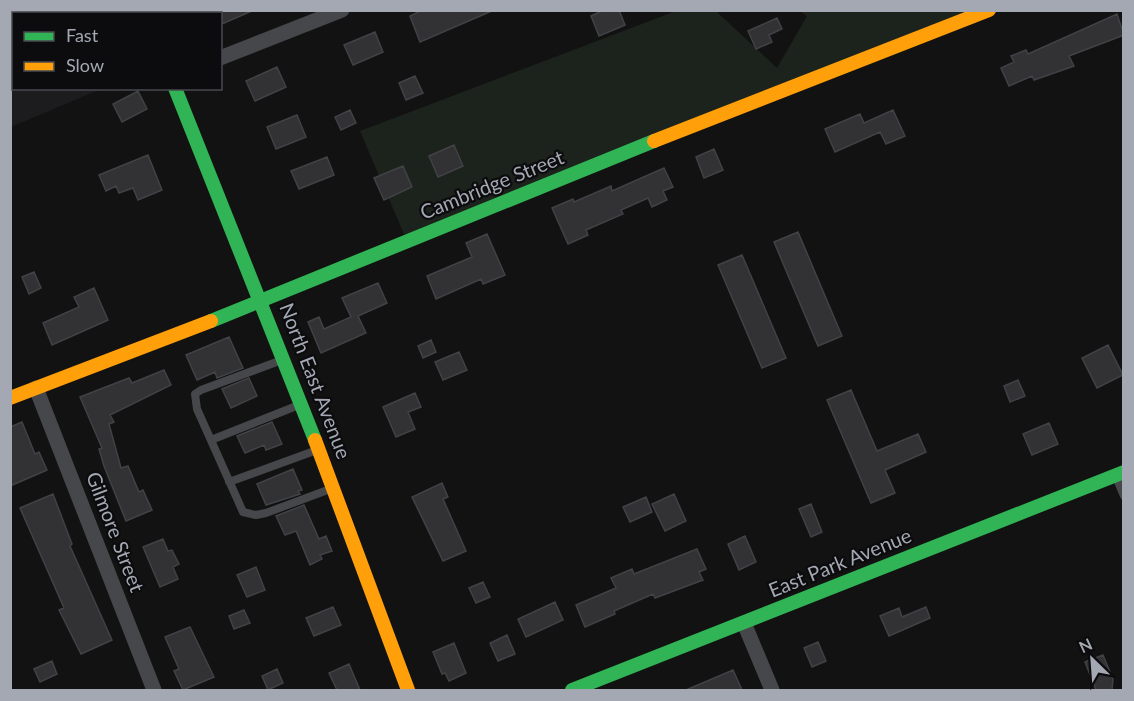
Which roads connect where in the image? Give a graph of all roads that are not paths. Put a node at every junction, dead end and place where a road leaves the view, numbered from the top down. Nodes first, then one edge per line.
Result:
1 (342, 10) edge
2 (989, 10) edge
3 (222, 57) edge
4 (177, 90) edge
5 (261, 301) junction
6 (284, 359) junction
7 (36, 388) junction
8 (10, 398) edge
9 (301, 404) junction
10 (211, 440) junction
11 (319, 449) junction
12 (1119, 474) edge
13 (229, 482) junction
14 (334, 488) junction
15 (1124, 496) edge
16 (744, 623) junction
17 (154, 690) edge
18 (408, 690) edge
19 (572, 690) edge
20 (772, 690) edge

1 - 3 street
2 - 5 street, Cambridge Street
4 - 5 street, North East Avenue
5 - 6 street, North East Avenue
5 - 7 street, Cambridge Street
6 - 9 street, North East Avenue
6 - 10 lane
7 - 8 street, Cambridge Street
7 - 17 street, Gilmore Street
9 - 10 lane
9 - 11 street, North East Avenue
10 - 13 lane
11 - 13 lane
11 - 14 street, North East Avenue
12 - 15 lane
12 - 16 street, East Park Avenue
13 - 14 lane
14 - 18 street, North East Avenue
16 - 19 street, East Park Avenue
16 - 20 street

